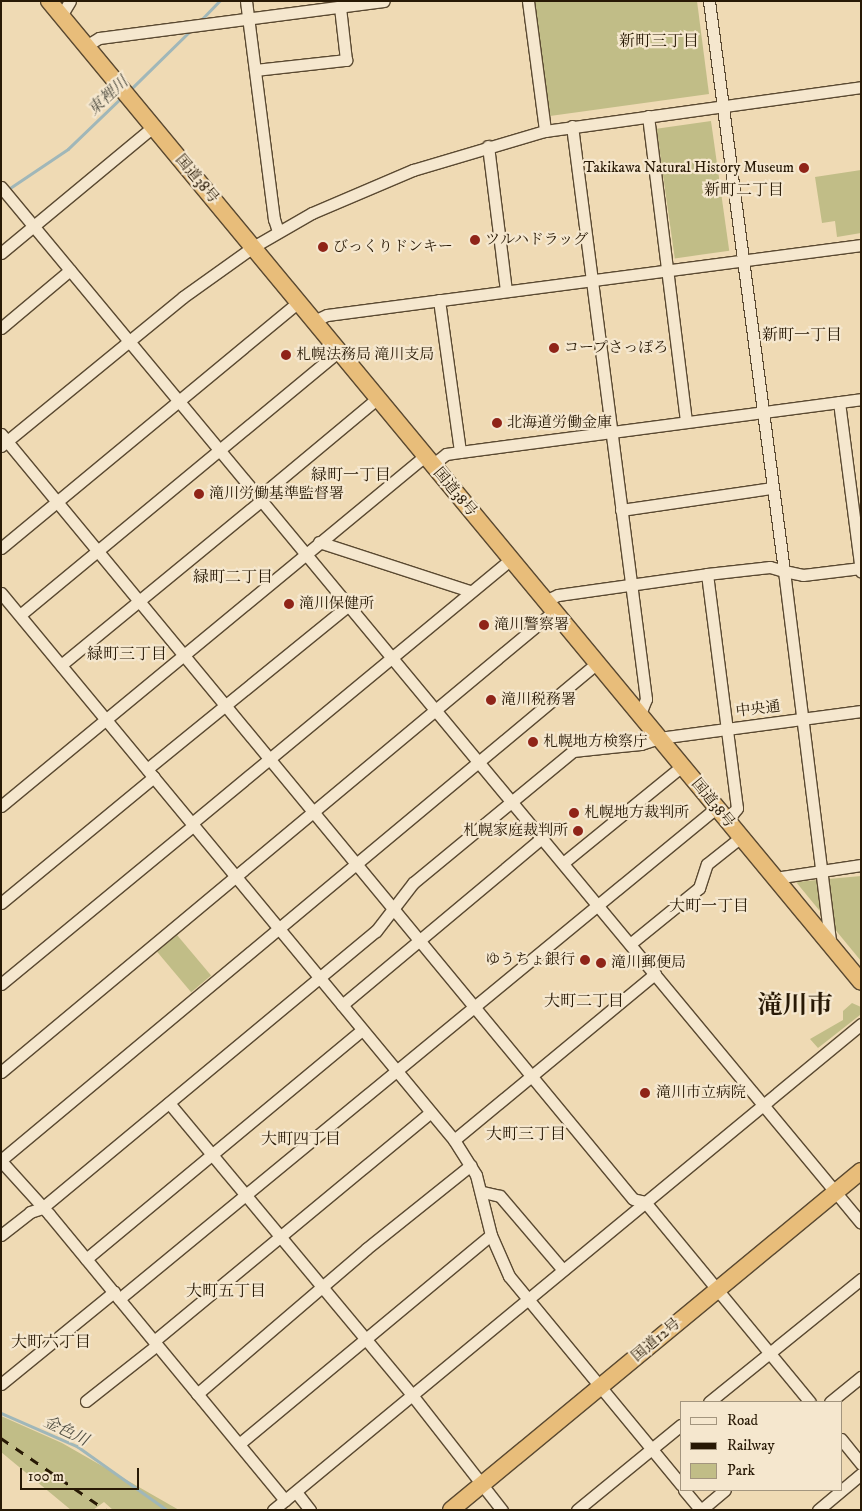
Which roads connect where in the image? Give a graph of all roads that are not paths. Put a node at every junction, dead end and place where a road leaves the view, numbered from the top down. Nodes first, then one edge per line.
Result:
1 (49, 1) edge
2 (70, 1) edge
3 (246, 1) edge
4 (384, 1) edge
5 (528, 1) edge
6 (709, 1) edge
7 (333, 5) edge
8 (61, 16) junction
9 (248, 19) junction
10 (86, 46) junction
11 (255, 70) junction
12 (861, 88) edge
13 (723, 106) junction
14 (648, 116) junction
15 (572, 126) junction
16 (153, 127) junction
17 (545, 131) junction
18 (488, 146) junction
19 (1, 186) edge
20 (34, 226) junction
21 (278, 231) junction
22 (861, 245) edge
23 (252, 247) junction
24 (1, 253) edge
25 (743, 260) junction
26 (70, 270) junction
27 (668, 270) junction
28 (591, 280) junction
29 (506, 291) junction
30 (439, 300) junction
31 (298, 302) junction
32 (314, 321) junction
33 (1, 328) edge
34 (129, 340) junction
35 (339, 352) junction
36 (378, 398) junction
37 (861, 399) edge
38 (180, 401) junction
39 (839, 402) junction
40 (763, 412) junction
41 (686, 422) junction
42 (611, 432) junction
43 (3, 441) edge
44 (220, 450) junction
45 (460, 452) junction
46 (428, 460) junction
47 (772, 488) junction
48 (260, 499) junction
49 (57, 501) junction
50 (621, 510) junction
51 (319, 542) junction
52 (1, 548) edge
53 (98, 550) junction
54 (306, 553) junction
55 (511, 559) junction
56 (861, 568) edge
57 (784, 571) junction
58 (861, 572) edge
59 (707, 574) junction
60 (631, 585) junction
61 (470, 591) junction
62 (1, 593) edge
63 (140, 601) junction
64 (348, 605) junction
65 (549, 606) junction
66 (20, 616) junction
67 (184, 654) junction
68 (392, 657) junction
69 (597, 663) junction
70 (62, 665) junction
71 (227, 706) junction
72 (436, 710) junction
73 (861, 711) edge
74 (640, 714) junction
75 (803, 718) junction
76 (106, 719) junction
77 (727, 728) junction
78 (659, 738) junction
79 (269, 758) junction
80 (478, 761) junction
81 (682, 766) junction
82 (150, 773) junction
83 (512, 802) junction
84 (1, 806) edge
85 (716, 808) junction
86 (314, 810) junction
87 (727, 821) junction
88 (193, 824) junction
89 (741, 837) junction
90 (542, 838) junction
91 (355, 862) junction
92 (563, 863) junction
93 (861, 865) edge
94 (823, 870) junction
95 (236, 877) junction
96 (775, 878) junction
97 (1, 903) edge
98 (598, 906) junction
99 (394, 908) junction
100 (280, 929) junction
101 (420, 940) junction
102 (630, 944) junction
103 (831, 946) junction
104 (655, 974) junction
105 (320, 978) junction
106 (861, 982) edge
107 (1, 984) edge
108 (342, 1004) junction
109 (476, 1006) junction
110 (861, 1024) edge
111 (362, 1030) junction
112 (396, 1070) junction
113 (1, 1072) edge
114 (532, 1076) junction
115 (169, 1103) junction
116 (763, 1105) junction
117 (431, 1112) junction
118 (454, 1140) junction
119 (212, 1155) junction
120 (1, 1161) edge
121 (471, 1165) junction
122 (861, 1171) edge
123 (483, 1192) junction
124 (835, 1192) junction
125 (246, 1194) junction
126 (645, 1202) junction
127 (42, 1208) junction
128 (861, 1223) edge
129 (491, 1235) junction
130 (1, 1236) edge
131 (281, 1236) junction
132 (86, 1258) junction
133 (563, 1270) junction
134 (861, 1279) edge
135 (322, 1287) junction
136 (716, 1290) junction
137 (117, 1295) junction
138 (528, 1300) junction
139 (365, 1339) junction
140 (155, 1343) junction
141 (770, 1353) junction
142 (861, 1377) edge
143 (1, 1384) edge
144 (599, 1387) junction
145 (197, 1394) junction
146 (412, 1395) junction
147 (86, 1401) dead end
148 (710, 1401) edge
149 (809, 1401) edge
150 (831, 1401) edge
151 (680, 1426) edge
152 (842, 1440) edge
153 (239, 1444) junction
154 (650, 1449) junction
155 (861, 1464) edge
156 (861, 1474) edge
157 (482, 1484) junction
158 (680, 1484) edge
159 (842, 1490) edge
160 (685, 1491) edge
161 (722, 1491) edge
162 (841, 1491) edge
163 (296, 1492) junction
164 (285, 1500) junction
165 (697, 1508) edge
166 (273, 1510) edge
167 (310, 1510) edge
168 (451, 1510) edge
169 (502, 1510) edge
170 (577, 1510) edge
171 (818, 1510) edge

1 - 8 highway, 国道38号
2 - 8 street
3 - 9 street
4 - 7 street
5 - 17 street
6 - 13 street
7 - 9 street
7 - 11 street
8 - 10 highway, 国道38号
9 - 10 street
9 - 11 street
10 - 16 highway, 国道38号
11 - 21 street
12 - 13 street
13 - 14 street
13 - 25 street
14 - 15 street
14 - 27 street
15 - 17 street
15 - 28 street
16 - 20 street
16 - 23 highway, 国道38号
17 - 18 street
18 - 21 street
18 - 29 street
19 - 20 street
20 - 24 street
20 - 26 street
21 - 23 street
22 - 25 street
23 - 31 highway, 国道38号
23 - 34 street
25 - 27 street
25 - 40 street
26 - 33 street
26 - 34 street
27 - 28 street
27 - 41 street
28 - 29 street
28 - 42 street
29 - 30 street
30 - 32 street
30 - 45 street
31 - 32 highway, 国道38号
31 - 38 street
32 - 35 highway, 国道38号
34 - 38 street
34 - 43 street
35 - 36 highway, 国道38号
35 - 44 street
36 - 46 highway, 国道38号
36 - 48 street
37 - 39 street
38 - 44 street
38 - 49 street
39 - 40 street
39 - 56 street
40 - 41 street
40 - 47 street
41 - 42 street
42 - 45 street
42 - 50 street
43 - 49 street
44 - 48 street
44 - 53 street
45 - 46 street
46 - 51 street
46 - 55 highway, 国道38号
47 - 50 street
47 - 57 street
48 - 54 street
48 - 63 street
49 - 52 street
49 - 53 street
50 - 60 street
51 - 54 street
51 - 61 street
53 - 63 street
53 - 66 street
54 - 64 street
54 - 67 street
55 - 61 street
55 - 65 highway, 国道38号
56 - 57 street
56 - 58 street
57 - 59 street
57 - 75 street
59 - 60 street
59 - 77 street
60 - 65 street
60 - 74 street
61 - 68 street
62 - 66 street
63 - 67 street
63 - 70 street
64 - 68 street
64 - 71 street
65 - 69 highway, 国道38号
65 - 72 street
66 - 70 street
67 - 71 street
67 - 76 street
68 - 72 street
68 - 79 street
69 - 74 highway, 国道38号
69 - 80 street
70 - 76 street
71 - 79 street
71 - 82 street
72 - 80 street
72 - 86 street
73 - 75 street, 中央通
74 - 78 highway, 国道38号
75 - 77 street, 中央通
75 - 94 street
76 - 82 street
76 - 84 street
77 - 78 street, 中央通
77 - 87 street
78 - 81 highway, 国道38号
78 - 83 street, 中央通
79 - 86 street
79 - 88 street
80 - 83 street
80 - 91 street
81 - 85 highway, 国道38号
81 - 92 street
82 - 88 street
82 - 97 street
83 - 90 street
83 - 99 street, 中央通
85 - 87 highway, 国道38号
85 - 98 street
86 - 91 street
86 - 95 street
87 - 89 highway, 国道38号
88 - 95 street
88 - 107 street
89 - 96 highway, 国道38号
89 - 102 street
90 - 92 street
90 - 101 street
91 - 99 street
91 - 100 street
92 - 98 street
93 - 94 street
94 - 96 street
94 - 103 street
95 - 100 street
95 - 113 street
96 - 103 highway, 国道38号
98 - 102 street
98 - 109 street
99 - 101 street
99 - 105 street, 中央通
100 - 105 street
100 - 120 street
101 - 108 street
101 - 109 street
102 - 104 street
103 - 106 highway, 国道38号
104 - 114 street
104 - 116 street
105 - 108 street
105 - 115 street, 中央通
108 - 111 street
109 - 112 street
109 - 114 street
110 - 116 street
111 - 112 street
111 - 119 street
112 - 117 street
112 - 125 street
114 - 118 street
114 - 126 street
115 - 119 street
115 - 127 street, 中央通
116 - 124 street
116 - 126 street
117 - 118 street
117 - 131 street
118 - 121 street
119 - 125 street
119 - 132 street
120 - 127 street
121 - 123 street
121 - 135 street
122 - 124 highway, 国道12号
123 - 129 street
123 - 133 street
124 - 128 street
124 - 136 highway, 国道12号
125 - 131 street
125 - 137 street
126 - 133 street
126 - 136 street
127 - 130 street, 中央通
127 - 132 street
129 - 138 street
129 - 139 street
131 - 135 street
131 - 140 street
132 - 137 street
133 - 138 street
134 - 141 street
135 - 139 street
135 - 145 street
136 - 141 street
136 - 144 highway, 国道12号
137 - 140 street
137 - 143 street
138 - 144 street
138 - 146 street
139 - 146 street
139 - 153 street
140 - 145 street
140 - 147 street
141 - 148 street
141 - 149 street
142 - 150 street
144 - 154 street
144 - 157 highway, 国道12号
145 - 153 street
146 - 157 street
146 - 163 street
151 - 154 street
152 - 155 street
153 - 164 street
154 - 158 street
154 - 170 street
156 - 159 street
157 - 168 highway, 国道12号
157 - 169 street
160 - 165 street
161 - 165 street
162 - 171 street
163 - 164 street
163 - 167 street
164 - 166 street

